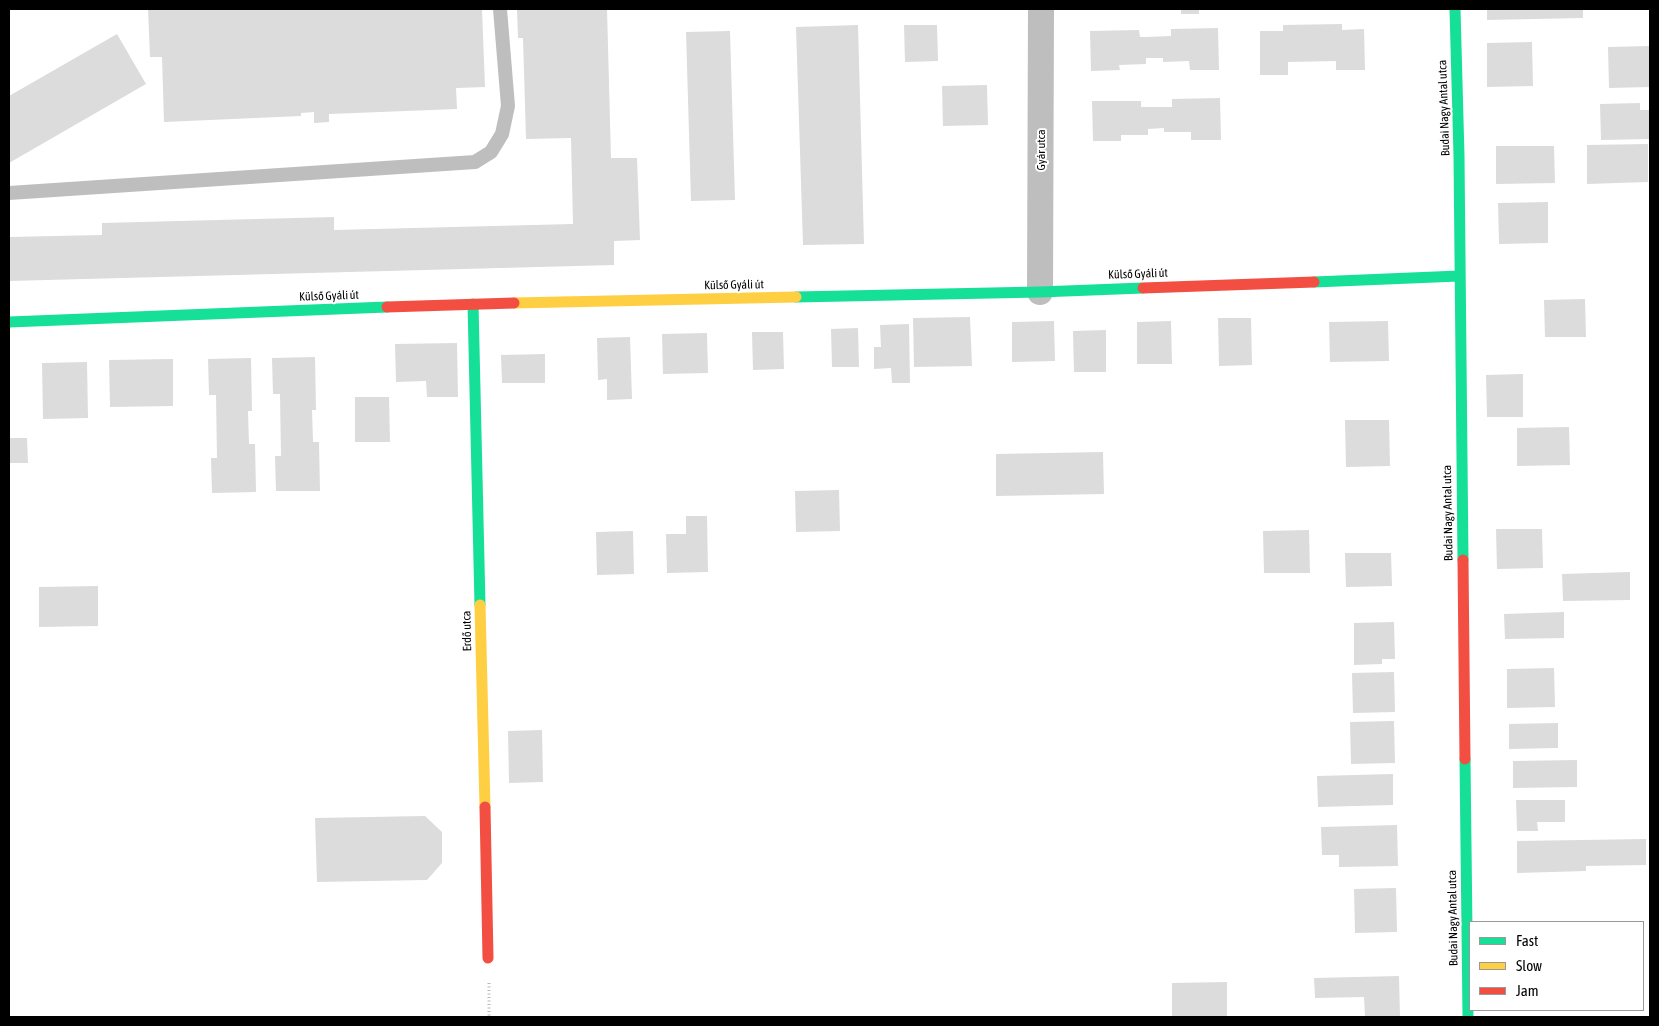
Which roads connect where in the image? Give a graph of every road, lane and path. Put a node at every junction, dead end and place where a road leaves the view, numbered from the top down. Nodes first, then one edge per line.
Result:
1 (500, 9) edge
2 (1041, 9) edge
3 (1455, 9) edge
4 (9, 193) edge
5 (1459, 276) junction
6 (1040, 292) junction
7 (473, 304) junction
8 (9, 322) edge
9 (488, 958) joint
10 (489, 1017) edge
11 (1468, 1017) edge

1 - 4 lane
2 - 6 street, Gyár utca
3 - 5 street, Budai Nagy Antal utca
5 - 6 street, Külső Gyáli út
5 - 11 street, Budai Nagy Antal utca
6 - 7 street, Külső Gyáli út
7 - 8 street, Külső Gyáli út
7 - 9 street, Erdő utca
9 - 10 path

